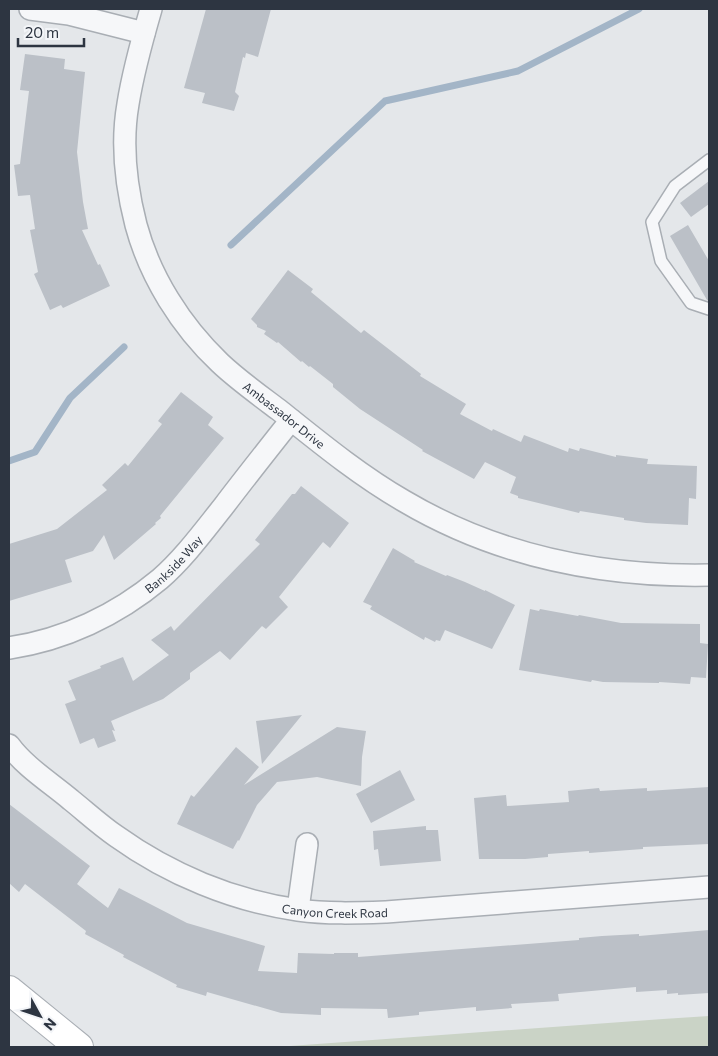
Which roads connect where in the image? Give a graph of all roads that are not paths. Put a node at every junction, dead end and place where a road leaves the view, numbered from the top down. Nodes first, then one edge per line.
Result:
1 (30, 9) edge
2 (151, 9) edge
3 (144, 33) junction
4 (709, 160) edge
5 (709, 309) edge
6 (291, 420) junction
7 (709, 574) edge
8 (9, 648) edge
9 (9, 745) edge
10 (307, 844) dead end
11 (709, 887) edge
12 (298, 910) junction
13 (9, 990) edge
14 (79, 1047) edge

1 - 3 street
2 - 3 street, Ambassador Drive
3 - 6 street, Ambassador Drive
4 - 5 lane
6 - 7 street, Ambassador Drive
6 - 8 street, Bankside Way
9 - 12 street, Canyon Creek Road
10 - 12 street
11 - 12 street, Canyon Creek Road
13 - 14 main road

